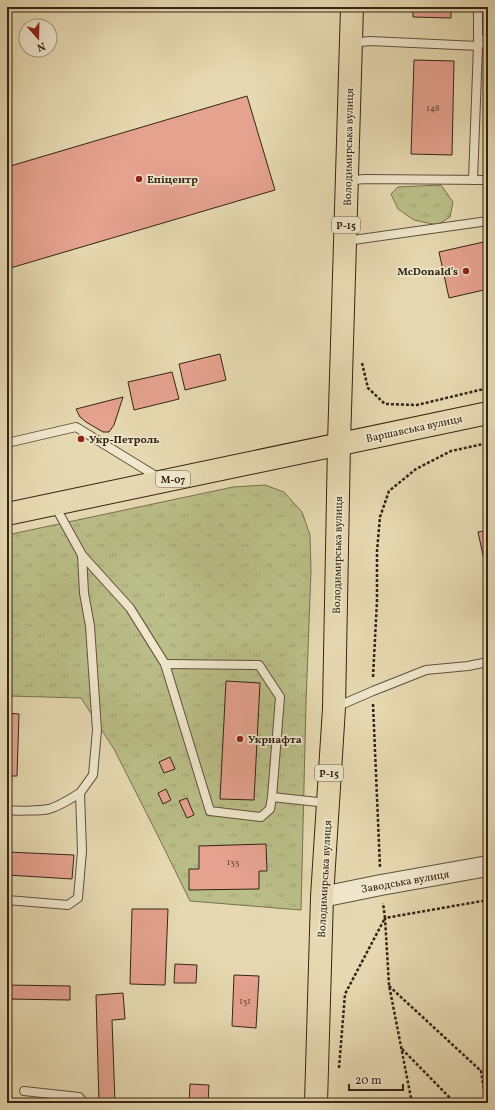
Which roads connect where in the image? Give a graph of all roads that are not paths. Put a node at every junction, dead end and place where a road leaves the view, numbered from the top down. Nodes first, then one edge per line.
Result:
1 (352, 7) edge
2 (478, 7) edge
3 (488, 35) edge
4 (350, 43) junction
5 (478, 46) junction
6 (473, 180) junction
7 (488, 180) edge
8 (346, 181) junction
9 (488, 221) edge
10 (346, 241) junction
11 (488, 412) edge
12 (7, 443) edge
13 (339, 444) junction
14 (163, 481) junction
15 (54, 504) junction
16 (7, 514) edge
17 (82, 555) junction
18 (488, 662) edge
19 (165, 664) junction
20 (334, 708) junction
21 (80, 793) junction
22 (272, 797) junction
23 (327, 804) junction
24 (7, 810) edge
25 (488, 866) edge
26 (322, 897) junction
27 (7, 900) edge
28 (24, 1091) dead end
29 (84, 1103) edge
30 (316, 1103) edge

1 - 4 main road, Володимирська вулиця / Р-15
2 - 5 lane
3 - 5 lane
4 - 5 lane
4 - 8 main road, Володимирська вулиця / Р-15
5 - 6 lane
6 - 7 lane
6 - 8 lane
8 - 10 main road, Володимирська вулиця / Р-15
9 - 10 lane
10 - 13 main road, Володимирська вулиця / Р-15
11 - 13 main road, Варшавська вулиця / М-07
12 - 14 lane
13 - 14 main road, М-07
13 - 20 main road, Володимирська вулиця / Р-15
14 - 15 main road, М-07
15 - 16 main road, М-07
15 - 17 lane
17 - 19 lane
17 - 21 lane
18 - 20 lane
19 - 22 lane
19 - 22 lane
20 - 23 main road, Володимирська вулиця / Р-15
21 - 24 lane
21 - 27 lane
22 - 23 lane
23 - 26 main road, Володимирська вулиця / Р-15
25 - 26 street, Заводська вулиця
26 - 30 main road, Володимирська вулиця / Р-15
28 - 29 lane

